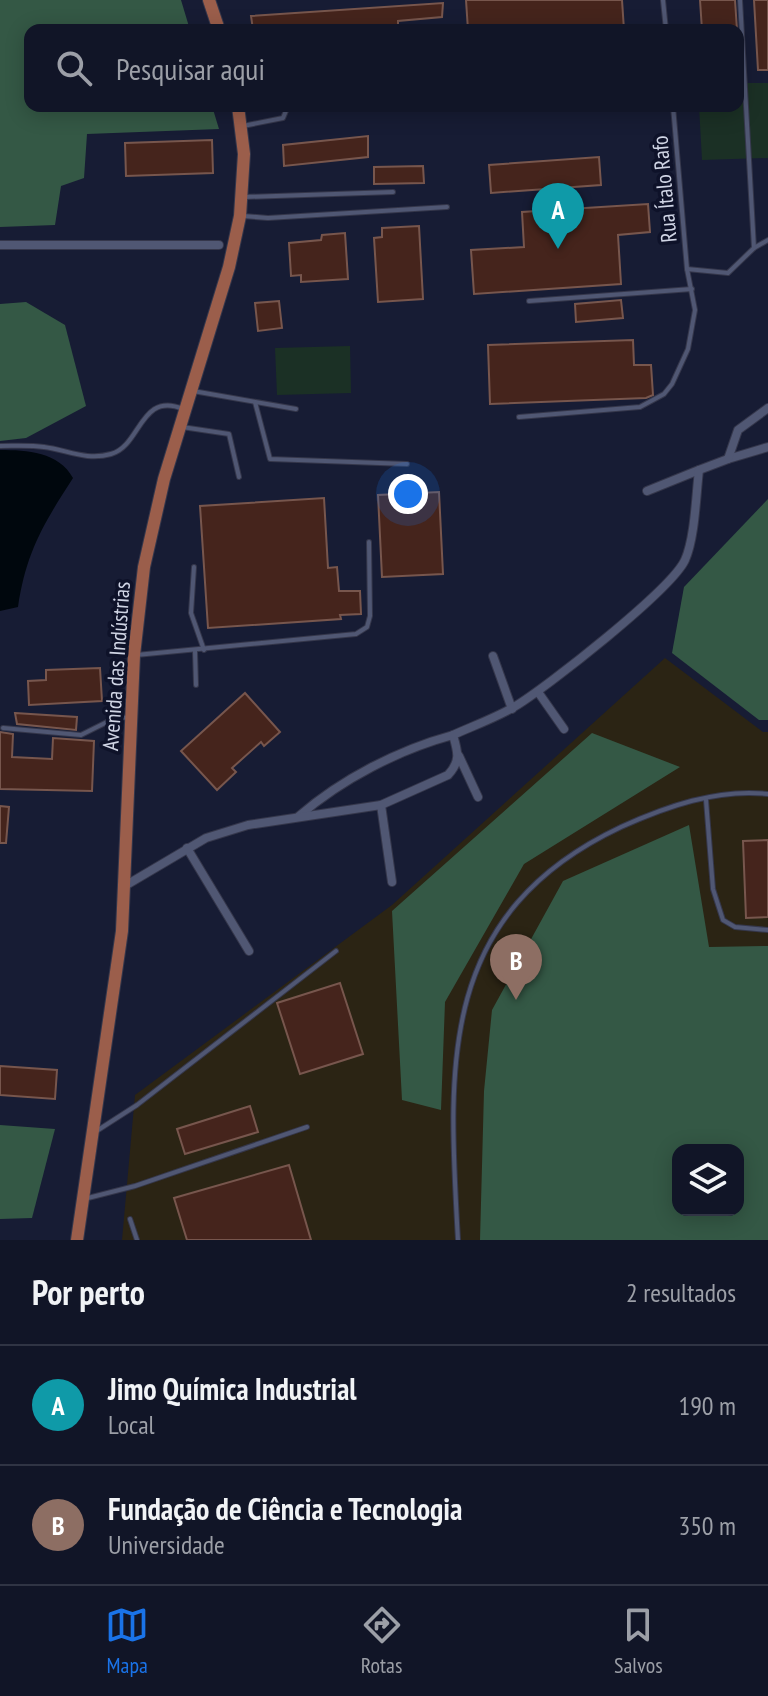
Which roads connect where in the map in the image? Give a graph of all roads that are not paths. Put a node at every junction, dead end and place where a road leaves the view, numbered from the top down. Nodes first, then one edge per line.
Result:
1 (209, 0) edge
2 (663, 0) edge
3 (740, 0) edge
4 (217, 24) edge
5 (665, 24) edge
6 (741, 24) edge
7 (744, 71) edge
8 (239, 112) edge
9 (286, 112) edge
10 (674, 112) edge
11 (241, 127) junction
12 (393, 192) dead end
13 (242, 197) junction
14 (447, 207) dead end
15 (240, 216) junction
16 (768, 240) edge
17 (0, 245) edge
18 (219, 245) dead end
19 (754, 248) junction
20 (687, 269) junction
21 (692, 289) junction
22 (529, 301) dead end
23 (191, 390) junction
24 (255, 402) junction
25 (768, 408) edge
26 (296, 409) dead end
27 (185, 410) junction
28 (519, 417) dead end
29 (180, 427) junction
30 (0, 446) edge
31 (768, 447) edge
32 (728, 459) junction
33 (407, 464) dead end
34 (699, 470) junction
35 (239, 477) dead end
36 (647, 491) dead end
37 (369, 542) dead end
38 (194, 567) dead end
39 (204, 650) junction
40 (195, 651) junction
41 (134, 655) junction
42 (493, 656) dead end
43 (196, 685) dead end
44 (538, 692) junction
45 (512, 709) junction
46 (131, 718) junction
47 (3, 728) dead end
48 (564, 729) dead end
49 (453, 735) junction
50 (459, 756) junction
51 (768, 794) edge
52 (478, 797) dead end
53 (706, 800) junction
54 (381, 805) junction
55 (298, 816) junction
56 (187, 848) junction
57 (392, 882) dead end
58 (123, 887) junction
59 (768, 930) edge
60 (249, 951) dead end
61 (336, 951) dead end
62 (307, 1127) dead end
63 (90, 1135) junction
64 (82, 1199) junction
65 (130, 1219) dead end
66 (77, 1240) edge
67 (137, 1240) edge
68 (458, 1240) edge

1 - 4 main road
2 - 5 lane
3 - 6 lane
7 - 19 lane
8 - 11 main road, Avenida das Indústrias
9 - 11 lane
10 - 20 lane, Rua Ítalo Rafo
11 - 13 main road, Avenida das Indústrias
12 - 13 lane
13 - 15 main road, Avenida das Indústrias
14 - 15 lane
15 - 23 main road, Avenida das Indústrias
16 - 19 lane
17 - 18 street
19 - 20 lane
20 - 21 lane, Rua Ítalo Rafo
21 - 22 lane
21 - 28 lane, Rua Ítalo Rafo
23 - 24 lane
23 - 27 main road, Avenida das Indústrias
24 - 26 lane
24 - 33 lane
25 - 32 street
27 - 29 main road, Avenida das Indústrias
27 - 30 lane
29 - 35 lane
29 - 41 main road, Avenida das Indústrias
31 - 32 street
32 - 34 street
34 - 36 street
34 - 44 street
37 - 39 lane
38 - 39 lane
39 - 40 lane
40 - 41 lane
40 - 43 lane
41 - 46 main road, Avenida das Indústrias
42 - 45 street
44 - 45 street
44 - 48 street
45 - 49 street
46 - 47 lane
46 - 58 main road, Avenida das Indústrias
49 - 50 street
49 - 55 street
50 - 52 street
50 - 54 street
51 - 53 lane
53 - 59 lane
53 - 68 lane
54 - 55 street
54 - 57 street
55 - 56 street
56 - 58 street
56 - 60 street
58 - 63 main road, Avenida das Indústrias
61 - 63 lane
62 - 64 lane
63 - 64 main road, Avenida das Indústrias
64 - 66 main road, Avenida das Indústrias
65 - 67 lane

